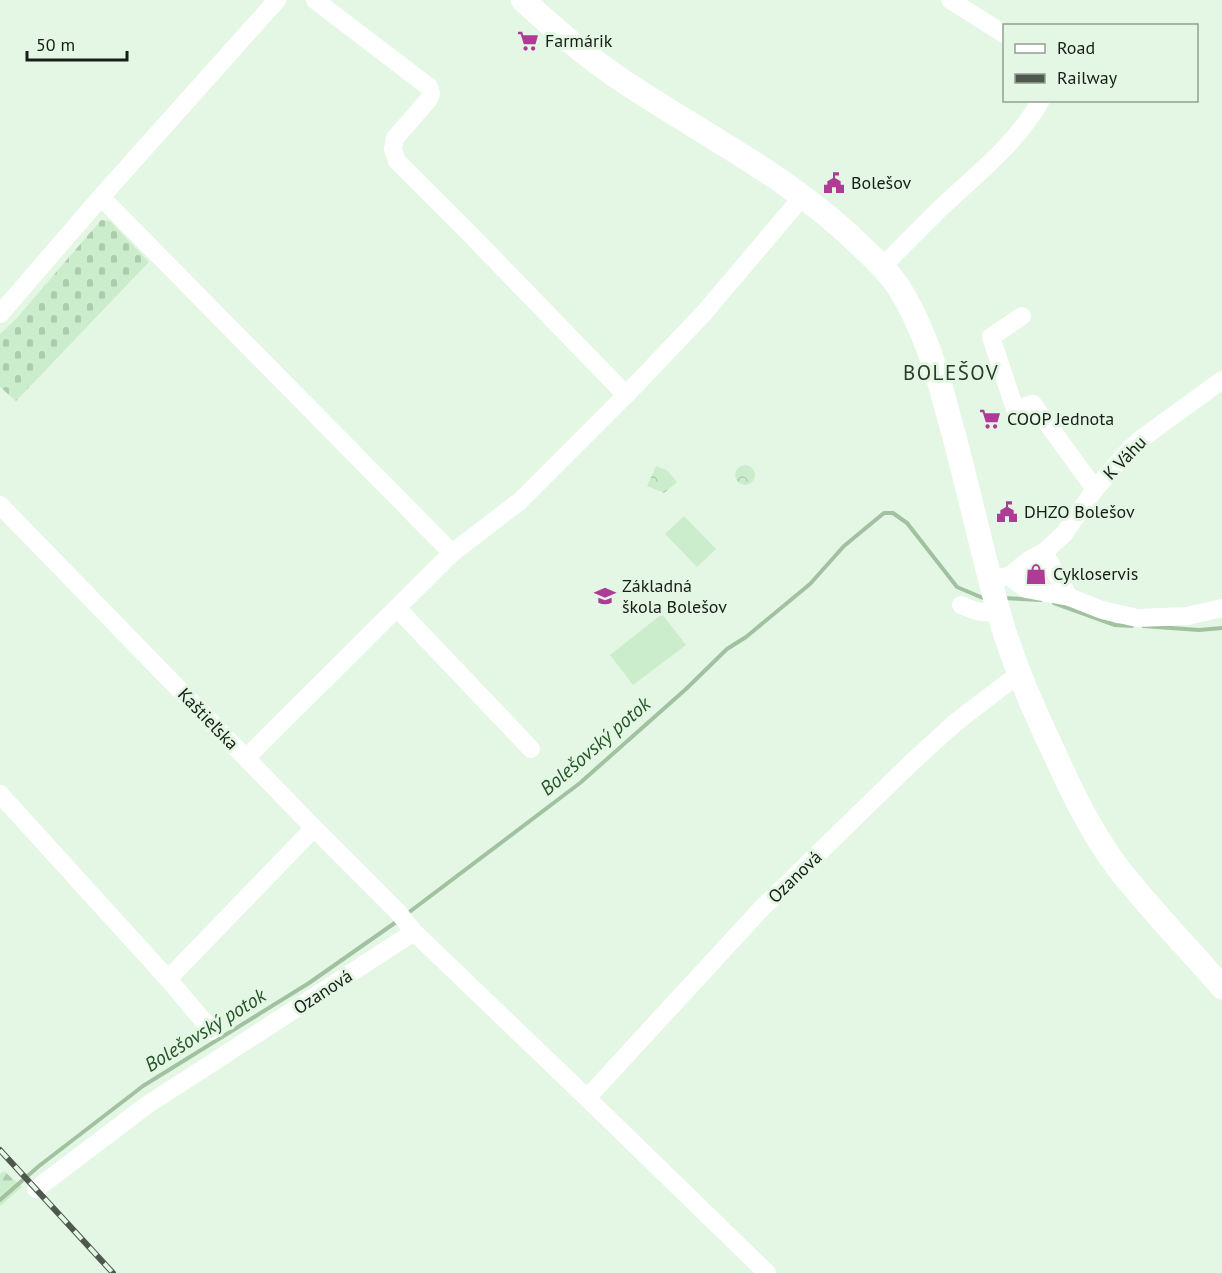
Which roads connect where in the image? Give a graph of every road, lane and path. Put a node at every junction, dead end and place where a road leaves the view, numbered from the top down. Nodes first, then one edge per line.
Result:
1 (276, 0) edge
2 (315, 0) edge
3 (523, 0) edge
4 (950, 0) edge
5 (1003, 33) edge
6 (1040, 102) edge
7 (803, 196) junction
8 (101, 197) junction
9 (882, 267) junction
10 (0, 314) edge
11 (1022, 316) dead end
12 (1222, 380) edge
13 (626, 395) junction
14 (1095, 489) junction
15 (0, 505) edge
16 (1044, 552) junction
17 (452, 553) junction
18 (998, 591) junction
19 (1069, 597) junction
20 (961, 606) dead end
21 (397, 608) junction
22 (1222, 608) edge
23 (1019, 674) junction
24 (531, 749) dead end
25 (246, 759) junction
26 (0, 794) edge
27 (314, 828) junction
28 (406, 922) junction
29 (168, 980) junction
30 (1222, 987) edge
31 (212, 1031) dead end
32 (587, 1098) junction
33 (36, 1189) dead end
34 (767, 1273) edge

1 - 8 street
2 - 13 street
3 - 7 main road
4 - 5 street
6 - 9 street
7 - 9 main road
7 - 13 street
8 - 10 street
8 - 17 street
9 - 18 main road
11 - 14 street
12 - 14 street, K Váhu
13 - 17 street
14 - 16 street, K Váhu
15 - 25 street, Kaštieľska
16 - 18 street, K Váhu
16 - 19 street
17 - 21 street
18 - 19 street
18 - 20 street
18 - 23 main road
19 - 22 street
21 - 24 street
21 - 25 street
23 - 30 main road
23 - 32 street, Ozanová
25 - 27 street, Kaštieľska
26 - 29 street
27 - 28 street, Kaštieľska
27 - 29 street
28 - 32 street
28 - 33 street, Ozanová
29 - 31 street
32 - 34 street

